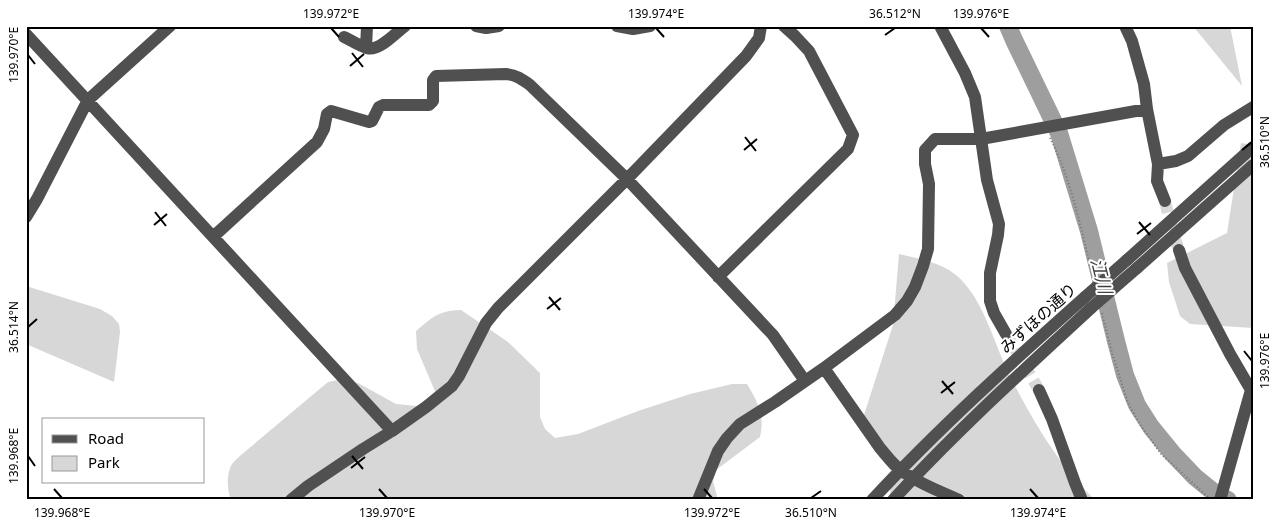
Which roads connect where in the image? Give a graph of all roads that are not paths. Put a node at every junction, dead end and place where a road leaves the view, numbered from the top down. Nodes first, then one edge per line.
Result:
1 (170, 26) edge
2 (367, 26) edge
3 (405, 26) edge
4 (476, 26) edge
5 (499, 26) edge
6 (617, 26) edge
7 (650, 26) edge
8 (761, 26) edge
9 (784, 26) edge
10 (940, 26) edge
11 (1125, 26) edge
12 (26, 34) edge
13 (344, 37) dead end
14 (366, 48) junction
15 (88, 100) junction
16 (1253, 108) edge
17 (1147, 109) junction
18 (981, 139) junction
19 (1253, 147) edge
20 (1158, 164) junction
21 (1253, 165) edge
22 (626, 179) junction
23 (1165, 201) tunnel mouth
24 (26, 217) edge
25 (214, 236) junction
26 (1179, 250) tunnel mouth
27 (718, 277) junction
28 (1092, 304) junction
29 (1006, 334) tunnel mouth
30 (824, 368) junction
31 (806, 381) junction
32 (1251, 385) edge
33 (1039, 390) tunnel mouth
34 (392, 431) junction
35 (900, 470) junction
36 (913, 478) junction
37 (291, 500) edge
38 (698, 500) edge
39 (872, 500) edge
40 (893, 500) edge
41 (959, 500) edge
42 (1082, 500) edge
43 (1220, 500) edge

1 - 15 street
2 - 14 street
3 - 14 street
4 - 5 street
6 - 7 street
8 - 22 street
9 - 27 street
10 - 18 street
11 - 17 street
12 - 15 street
13 - 14 street
15 - 24 street
15 - 25 street
16 - 20 street
17 - 18 street
17 - 20 street
18 - 29 street
18 - 30 street
19 - 28 street, みずほの通り, bridge
20 - 23 street
21 - 28 street, みずほの通り, bridge
22 - 25 street
22 - 27 street
22 - 34 street
25 - 34 street
26 - 32 street
27 - 31 street
28 - 35 street, みずほの通り
28 - 36 street, みずほの通り
30 - 31 street
30 - 35 street
31 - 38 street
32 - 43 street
33 - 42 street
34 - 37 street
35 - 36 street
35 - 39 street, みずほの通り
36 - 40 street, みずほの通り
36 - 41 street

